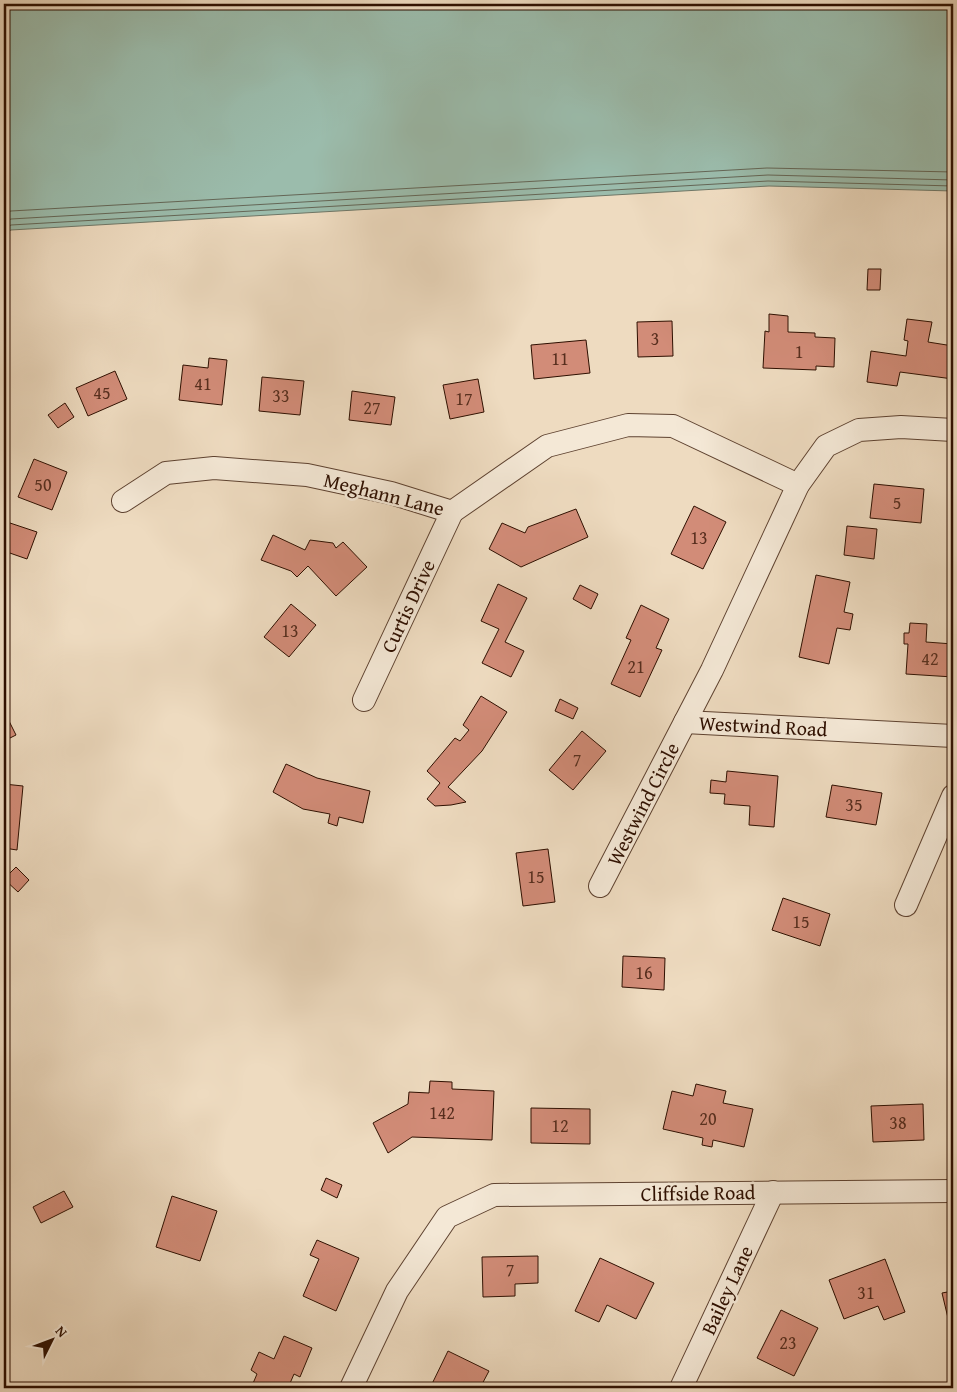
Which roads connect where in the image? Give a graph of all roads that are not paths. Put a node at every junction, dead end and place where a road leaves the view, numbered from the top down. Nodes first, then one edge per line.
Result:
1 (953, 430) edge
2 (798, 485) junction
3 (123, 501) dead end
4 (452, 512) junction
5 (364, 700) dead end
6 (685, 722) junction
7 (953, 736) edge
8 (953, 796) edge
9 (600, 886) dead end
10 (906, 905) dead end
11 (953, 1191) edge
12 (773, 1192) junction
13 (351, 1388) edge
14 (681, 1388) edge

1 - 2 street, Westwind Road
2 - 4 street, Meghann Lane
2 - 6 street, Westwind Road
3 - 4 street, Meghann Lane
4 - 5 street, Curtis Drive
6 - 7 street, Westwind Road
6 - 9 street, Westwind Circle
8 - 10 street
11 - 12 street, Cliffside Road
12 - 13 street, Cliffside Road
12 - 14 street, Bailey Lane

